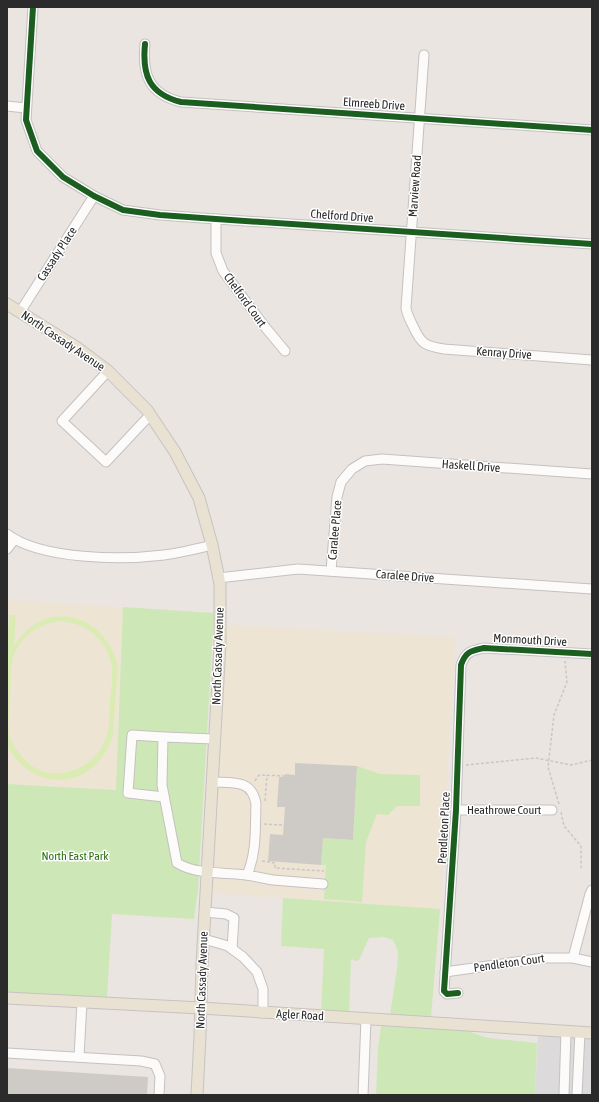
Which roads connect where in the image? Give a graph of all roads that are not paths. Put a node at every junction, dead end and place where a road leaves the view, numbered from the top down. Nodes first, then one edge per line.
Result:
1 (33, 7) edge
2 (145, 44) dead end
3 (424, 55) dead end
4 (7, 106) edge
5 (26, 108) junction
6 (419, 118) junction
7 (592, 130) edge
8 (94, 196) junction
9 (216, 219) junction
10 (411, 232) junction
11 (592, 244) edge
12 (7, 304) edge
13 (20, 312) junction
14 (418, 338) joint
15 (285, 351) dead end
16 (592, 360) edge
17 (108, 371) junction
18 (150, 415) junction
19 (352, 469) joint
20 (592, 474) edge
21 (11, 537) edge
22 (212, 545) junction
23 (7, 549) edge
24 (331, 571) junction
25 (218, 578) junction
26 (592, 589) edge
27 (468, 652) joint
28 (592, 654) edge
29 (163, 737) junction
30 (215, 739) junction
31 (212, 782) junction
32 (164, 797) junction
33 (557, 809) road end
34 (456, 810) junction
35 (208, 872) junction
36 (246, 875) junction
37 (324, 884) dead end
38 (591, 892) edge
39 (205, 912) junction
40 (204, 939) junction
41 (232, 949) junction
42 (573, 958) junction
43 (592, 962) edge
44 (445, 972) junction
45 (458, 993) dead end
46 (7, 998) edge
47 (82, 1002) junction
48 (201, 1008) junction
49 (263, 1012) junction
50 (366, 1019) junction
51 (566, 1031) junction
52 (580, 1032) junction
53 (592, 1033) edge
54 (7, 1053) edge
55 (79, 1057) junction
56 (159, 1095) edge
57 (197, 1095) edge
58 (363, 1095) edge
59 (564, 1095) edge
60 (577, 1095) edge

1 - 5 street, Chelford Drive
2 - 6 street, Elmreeb Drive
3 - 6 street, Marview Road
4 - 5 street
5 - 8 street, Chelford Drive
6 - 7 street, Elmreeb Drive
6 - 10 street, Marview Road
8 - 9 street, Chelford Drive
8 - 13 street, Cassady Place
9 - 10 street, Chelford Drive
9 - 15 street, Chelford Court
10 - 11 street, Chelford Drive
10 - 14 street, Marview Road
12 - 13 main road, North Cassady Avenue
13 - 17 main road, North Cassady Avenue
14 - 16 street, Kenray Drive
17 - 18 main road, North Cassady Avenue
17 - 18 street
18 - 22 main road, North Cassady Avenue
19 - 20 street, Haskell Drive
19 - 24 street, Caralee Place
21 - 22 street
21 - 23 street
22 - 25 main road, North Cassady Avenue
24 - 25 street, Caralee Drive
24 - 26 street, Caralee Drive
25 - 30 main road, North Cassady Avenue
27 - 28 street, Monmouth Drive
27 - 34 street, Pendleton Place
29 - 30 street
29 - 32 street
29 - 32 street
30 - 31 main road, North Cassady Avenue
31 - 35 main road, North Cassady Avenue
31 - 36 street
32 - 35 street
33 - 34 street, Heathrowe Court
34 - 44 street, Pendleton Place
35 - 36 street
35 - 39 main road, North Cassady Avenue
36 - 37 street
38 - 42 street
39 - 40 main road, North Cassady Avenue
39 - 41 street
40 - 41 street
40 - 48 main road, North Cassady Avenue
41 - 49 street
42 - 43 street, Pendleton Court
42 - 44 street, Pendleton Court
44 - 45 street, Pendleton Place
46 - 47 main road, Agler Road
47 - 48 main road, Agler Road
47 - 55 street
48 - 49 main road, Agler Road
48 - 57 main road, North Cassady Avenue
49 - 50 main road, Agler Road
50 - 51 main road, Agler Road
50 - 58 street
51 - 52 main road, Agler Road
51 - 59 street
52 - 53 main road, Agler Road
52 - 60 street
54 - 55 street
55 - 56 street

